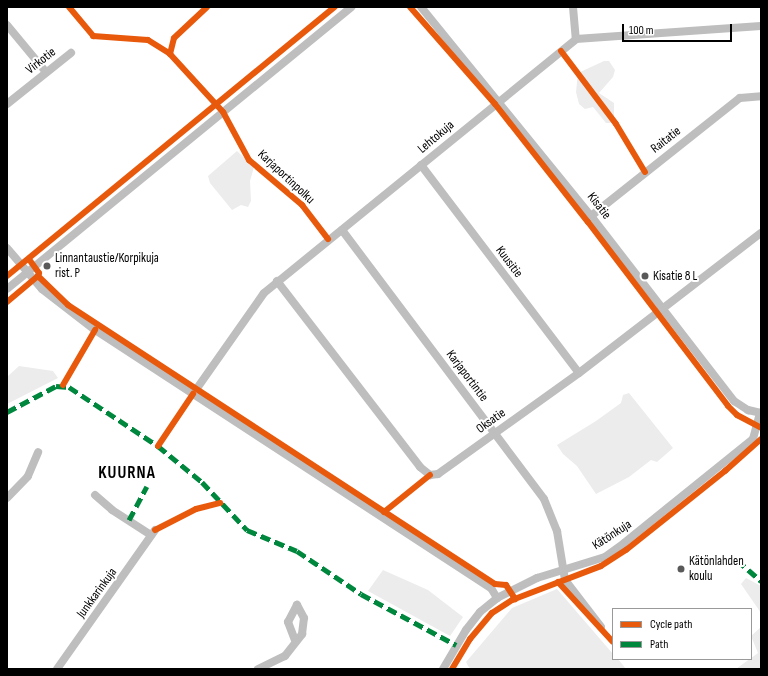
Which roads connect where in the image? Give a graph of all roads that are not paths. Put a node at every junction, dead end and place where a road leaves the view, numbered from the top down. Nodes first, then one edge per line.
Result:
1 (351, 7) edge
2 (422, 7) edge
3 (573, 7) edge
4 (7, 24) edge
5 (761, 26) edge
6 (576, 39) junction
7 (71, 53) dead end
8 (46, 72) junction
9 (761, 96) edge
10 (499, 100) junction
11 (7, 104) edge
12 (421, 165) junction
13 (591, 216) junction
14 (342, 230) junction
15 (761, 233) edge
16 (7, 248) edge
17 (27, 272) junction
18 (277, 281) junction
19 (7, 289) edge
20 (663, 308) junction
21 (579, 373) junction
22 (194, 394) junction
23 (761, 413) edge
24 (494, 433) junction
25 (38, 452) dead end
26 (95, 495) dead end
27 (7, 498) edge
28 (562, 571) junction
29 (497, 598) junction
30 (601, 626) dead end
31 (295, 640) junction
32 (57, 669) edge
33 (258, 669) edge
34 (443, 669) edge

1 - 17 street
2 - 10 street, Kisatie
3 - 6 street
4 - 8 street
5 - 6 street
6 - 10 street, Lehtokuja
7 - 8 street, Virkotie
8 - 11 street, Virkotie
9 - 13 street, Raitatie
10 - 12 street, Lehtokuja
10 - 13 street, Kisatie
12 - 14 street, Lehtokuja
12 - 21 street, Kuusitie
13 - 20 street, Kisatie
14 - 18 street, Lehtokuja
14 - 24 street, Karjaportintie
15 - 20 street, Oksatie
16 - 17 street
17 - 19 street
17 - 22 street
18 - 22 street, Lehtokuja
18 - 24 street, Oksatie
20 - 21 street, Oksatie
20 - 23 street, Kisatie
21 - 24 street, Oksatie
22 - 29 street
23 - 28 street, Kätönkuja
24 - 28 street, Karjaportintie
25 - 27 street
26 - 32 street, Junkkarinkuja
28 - 29 street, Kätönkuja
28 - 30 street, Karjaportintie
29 - 34 street, Kätönkuja
31 - 31 street
31 - 33 street

